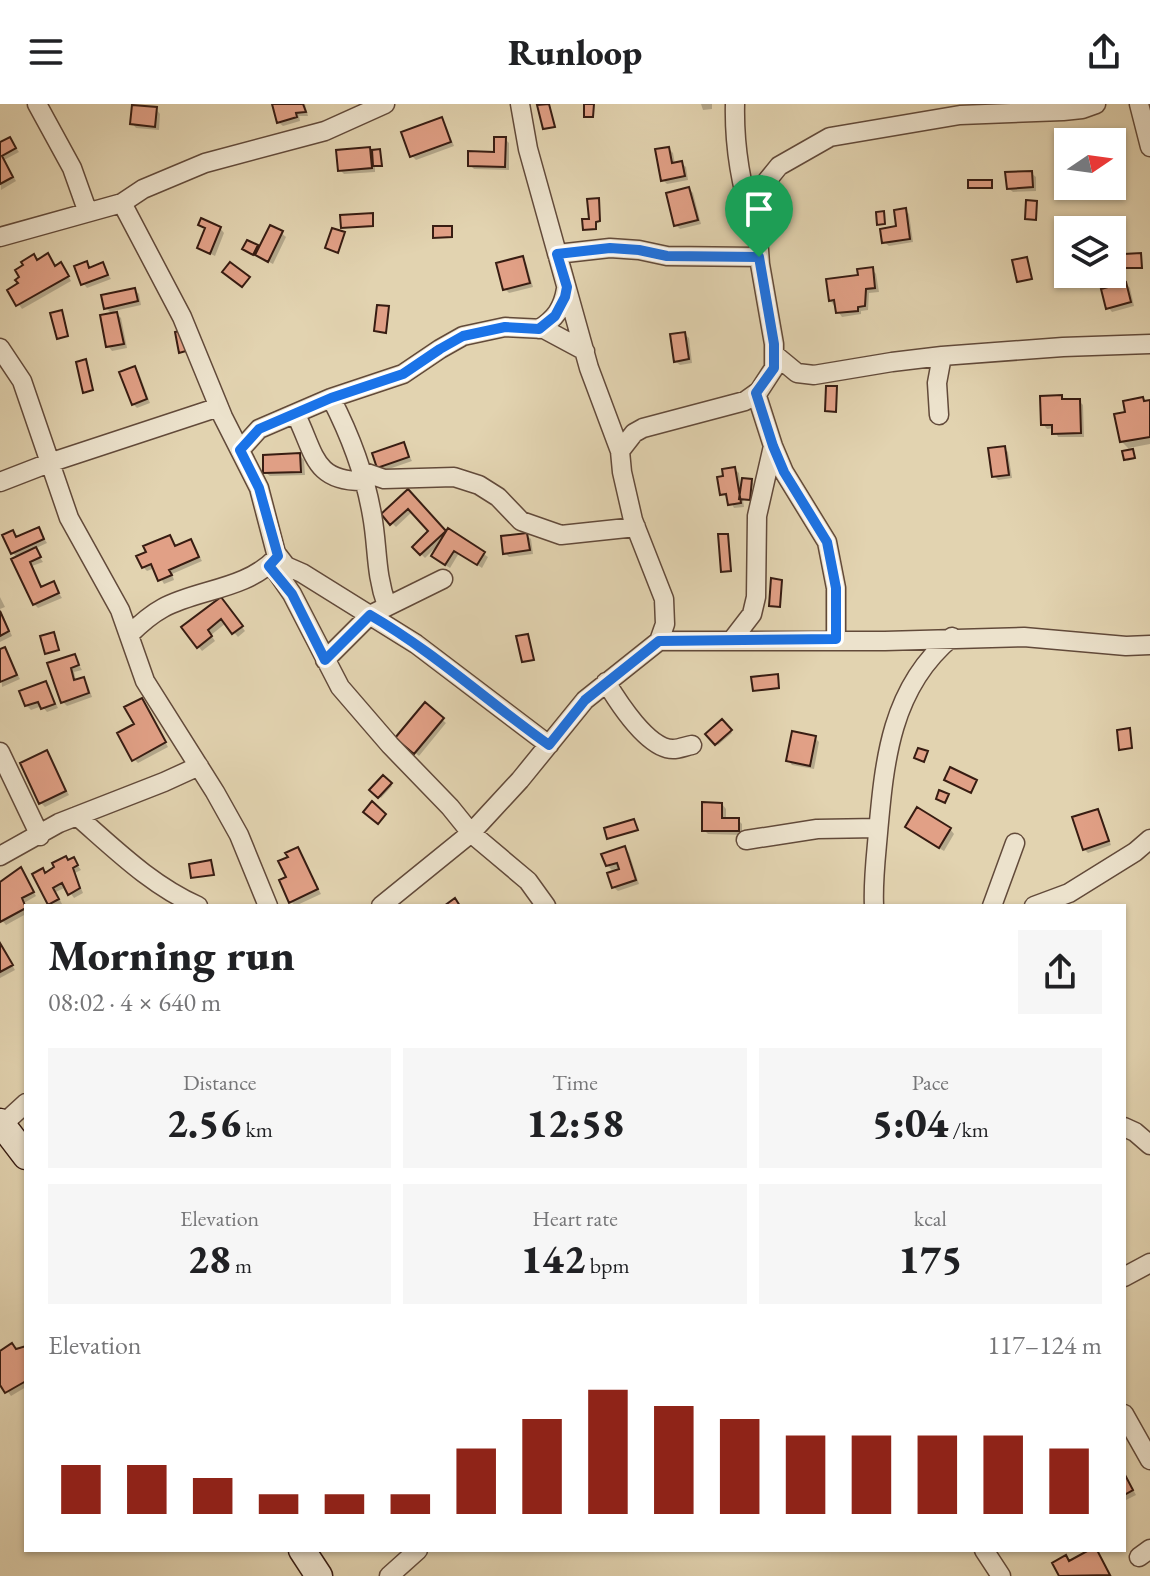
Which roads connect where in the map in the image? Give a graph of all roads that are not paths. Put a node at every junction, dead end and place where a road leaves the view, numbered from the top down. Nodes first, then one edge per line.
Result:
1 (37, 104) edge
2 (385, 104) edge
3 (520, 104) edge
4 (735, 104) edge
5 (939, 104) edge
6 (1096, 104) edge
7 (1139, 104) edge
8 (960, 115) junction
9 (1150, 147) edge
10 (122, 203) junction
11 (87, 210) junction
12 (757, 235) junction
13 (0, 237) edge
14 (557, 254) junction
15 (759, 257) junction
16 (567, 287) junction
17 (539, 329) junction
18 (1150, 344) edge
19 (0, 348) edge
20 (585, 351) junction
21 (774, 354) junction
22 (942, 356) junction
23 (756, 393) junction
24 (331, 398) junction
25 (221, 412) junction
26 (296, 415) junction
27 (939, 415) dead end
28 (259, 429) junction
29 (773, 446) junction
30 (240, 450) junction
31 (620, 451) junction
32 (49, 463) junction
33 (362, 476) junction
34 (0, 482) edge
35 (636, 527) junction
36 (273, 561) junction
37 (443, 579) dead end
38 (387, 606) junction
39 (370, 615) junction
40 (129, 635) junction
41 (952, 637) junction
42 (836, 639) junction
43 (732, 640) junction
44 (659, 641) junction
45 (1150, 645) edge
46 (325, 660) junction
47 (606, 682) junction
48 (549, 745) junction
49 (692, 745) dead end
50 (0, 752) edge
51 (199, 766) junction
52 (77, 816) junction
53 (878, 828) junction
54 (471, 833) junction
55 (40, 836) junction
56 (1150, 839) edge
57 (746, 840) dead end
58 (1015, 843) dead end
59 (0, 856) edge
60 (194, 904) edge
61 (263, 904) edge
62 (383, 904) edge
63 (545, 904) edge
64 (874, 904) edge
65 (993, 904) edge
66 (1039, 904) edge
67 (24, 1105) edge
68 (1, 1124) edge
69 (1126, 1128) edge
70 (1150, 1145) edge
71 (24, 1153) edge
72 (1150, 1263) edge
73 (1126, 1276) edge
74 (1126, 1418) edge
75 (1150, 1460) edge
76 (303, 1552) edge
77 (416, 1552) edge
78 (985, 1552) edge
79 (319, 1576) edge
80 (389, 1576) edge
81 (1001, 1576) edge

1 - 11 street
2 - 10 street
3 - 14 street
4 - 12 street
5 - 8 street
6 - 8 street
7 - 9 street
8 - 12 street
10 - 11 street
10 - 25 street
11 - 13 street
12 - 15 street
14 - 15 street
14 - 16 street
15 - 21 street
16 - 17 street
16 - 20 street
17 - 20 street
17 - 24 street
18 - 22 street
19 - 32 street
20 - 31 street
21 - 22 street
21 - 23 street
22 - 27 street
23 - 29 street
23 - 31 street
24 - 26 street
24 - 33 street
25 - 28 street
25 - 30 street
25 - 32 street
26 - 28 street
26 - 33 street
28 - 30 street
29 - 42 street
29 - 43 street
30 - 36 street
31 - 35 street
32 - 34 street
32 - 40 street
33 - 35 street
33 - 38 street
35 - 44 street
36 - 39 street
36 - 40 street
36 - 46 street
37 - 38 street
38 - 39 street
39 - 46 street
39 - 48 street
40 - 51 street
41 - 42 street
41 - 45 street
41 - 53 street
42 - 43 street
43 - 44 street
44 - 47 street
46 - 54 street
47 - 48 street
47 - 49 street
48 - 54 street
50 - 55 street
51 - 52 street
51 - 61 street
52 - 55 street
52 - 60 street
53 - 57 street
53 - 64 street
54 - 62 street
54 - 63 street
55 - 59 street
56 - 66 street
58 - 65 street
67 - 68 street
68 - 71 street
69 - 70 street
72 - 73 street
74 - 75 street
76 - 79 street
77 - 80 street
78 - 81 street

